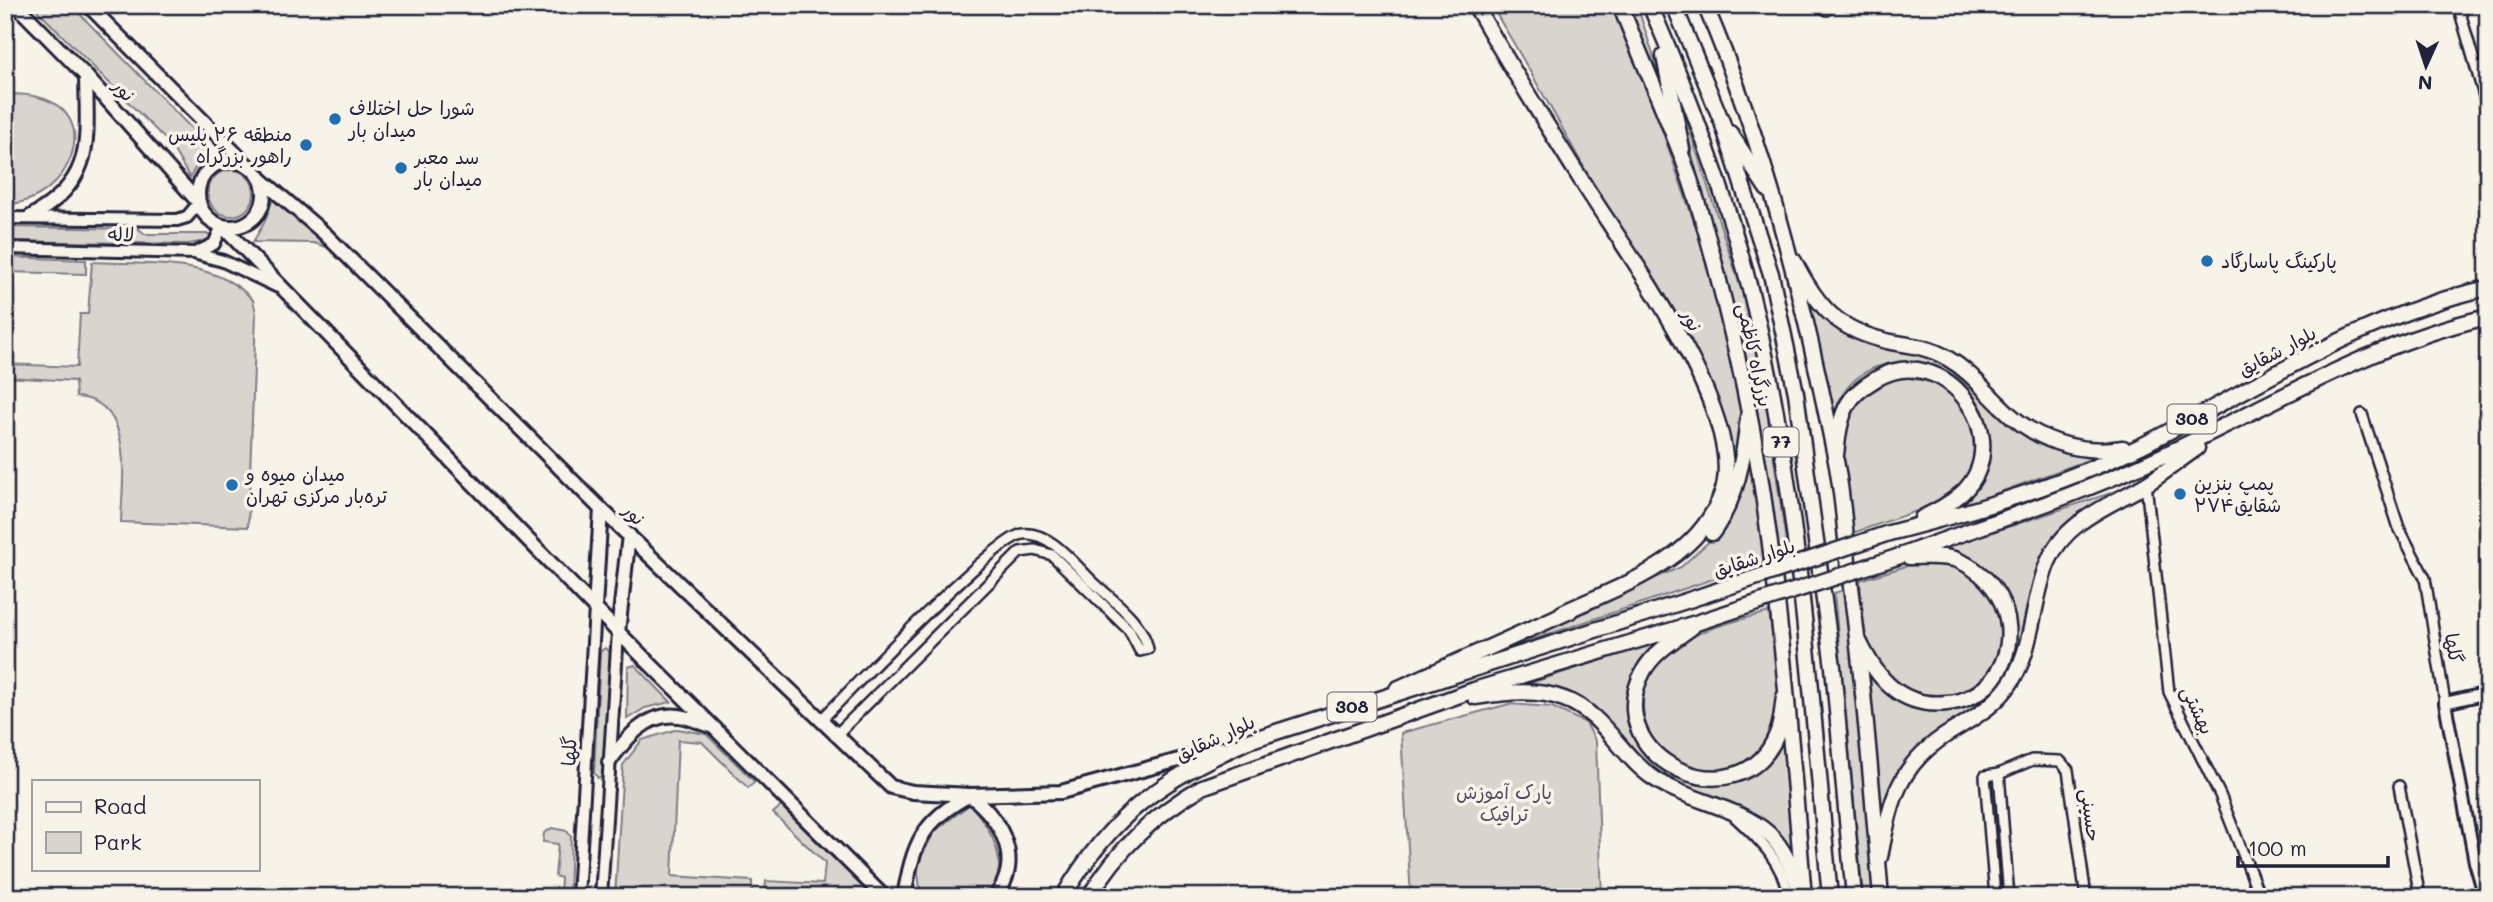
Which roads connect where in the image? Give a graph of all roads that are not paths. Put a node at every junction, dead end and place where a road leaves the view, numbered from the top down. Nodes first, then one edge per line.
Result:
1 (16, 5) edge
2 (88, 5) edge
3 (1475, 5) edge
4 (1620, 5) edge
5 (1650, 5) edge
6 (1676, 5) edge
7 (1705, 5) edge
8 (2458, 5) edge
9 (1658, 23) junction
10 (86, 76) junction
11 (2488, 110) edge
12 (1723, 122) junction
13 (1683, 162) junction
14 (246, 164) junction
15 (262, 180) junction
16 (1775, 202) junction
17 (199, 203) junction
18 (5, 218) edge
19 (30, 218) junction
20 (222, 226) junction
21 (5, 248) edge
22 (1787, 248) junction
23 (195, 253) junction
24 (278, 287) junction
25 (2488, 288) edge
26 (2488, 317) edge
27 (1748, 412) junction
28 (2362, 414) dead end
29 (2230, 425) junction
30 (2142, 445) junction
31 (1835, 457) junction
32 (2146, 484) junction
33 (601, 509) junction
34 (1889, 533) junction
35 (629, 535) junction
36 (1897, 557) junction
37 (595, 608) junction
38 (1563, 613) junction
39 (1699, 622) junction
40 (618, 632) junction
41 (1858, 638) junction
42 (1786, 681) junction
43 (2488, 693) edge
44 (1378, 698) junction
45 (1438, 702) junction
46 (2445, 703) junction
47 (820, 721) junction
48 (715, 728) junction
49 (835, 736) junction
50 (1248, 741) junction
51 (609, 762) junction
52 (1999, 774) junction
53 (2399, 786) dead end
54 (970, 795) junction
55 (1729, 811) junction
56 (2488, 860) edge
57 (2475, 862) junction
58 (1878, 866) junction
59 (578, 897) edge
60 (601, 897) edge
61 (884, 897) edge
62 (904, 897) edge
63 (995, 897) edge
64 (1063, 897) edge
65 (1089, 897) edge
66 (1789, 897) edge
67 (1803, 897) edge
68 (1830, 897) edge
69 (1854, 897) edge
70 (1881, 897) edge
71 (1995, 897) edge
72 (2009, 897) edge
73 (2086, 897) edge
74 (2260, 897) edge
75 (2420, 897) edge
76 (2485, 897) edge

1 - 10 main road, نور
2 - 14 main road, نور
3 - 38 main road, نور
4 - 13 main road, بزرگراه کاظمی
5 - 9 main road, بزرگراه کاظمی / 77
6 - 12 main road, بزرگراه کاظمی / 77
7 - 16 main road
8 - 11 street
9 - 13 main road
9 - 68 main road, بزرگراه کاظمی / 77
10 - 17 main road, نور
10 - 19 main road
12 - 16 main road
12 - 69 main road, بزرگراه کاظمی / 77
13 - 27 main road, بزرگراه کاظمی
14 - 15 main road
14 - 17 main road
15 - 20 main road
15 - 33 main road, نور
16 - 22 main road
17 - 19 street, لاله
17 - 20 main road
18 - 19 street, لاله
20 - 23 street
20 - 24 main road
21 - 23 street, لاله
22 - 30 main road
22 - 31 main road
23 - 24 street, لاله
24 - 37 main road
25 - 30 main road, بلوار شقایق / 308
26 - 29 main road, بلوار شقایق / 308
27 - 38 main road
27 - 42 main road, بزرگراه کاظمی
28 - 46 street, گلها
29 - 32 main road
29 - 36 main road, بلوار شقایق / 308
30 - 34 main road, بلوار شقایق / 308
31 - 34 main road
31 - 41 main road
32 - 58 main road
32 - 74 street, بهشتی
33 - 35 main road, نور
33 - 37 main road
34 - 44 main road, بلوار شقایق / 308, bridge
35 - 40 main road
35 - 47 main road, نور
36 - 39 main road, بلوار شقایق / 308, bridge
36 - 41 main road
37 - 40 main road
37 - 59 street, گلها
38 - 44 main road
39 - 42 main road
39 - 45 main road, بلوار شقایق / 308
40 - 48 main road
40 - 51 street, گلها
41 - 58 main road
42 - 67 main road, بزرگراه کاظمی
43 - 46 street
44 - 50 main road, بلوار شقایق / 308
45 - 55 main road
45 - 65 main road, بلوار شقایق / 308
46 - 57 street, گلها
47 - 49 main road, نور
47 - 49 street
48 - 51 main road
48 - 61 main road
49 - 54 main road, نور
50 - 54 main road, نور
50 - 64 main road, بلوار شقایق / 308
51 - 60 street, گلها
52 - 71 street
52 - 72 street
52 - 73 street, حسینی
53 - 75 street
54 - 62 main road
54 - 63 main road
55 - 66 street
55 - 67 main road
56 - 57 street
57 - 76 street, گلها
58 - 70 main road

